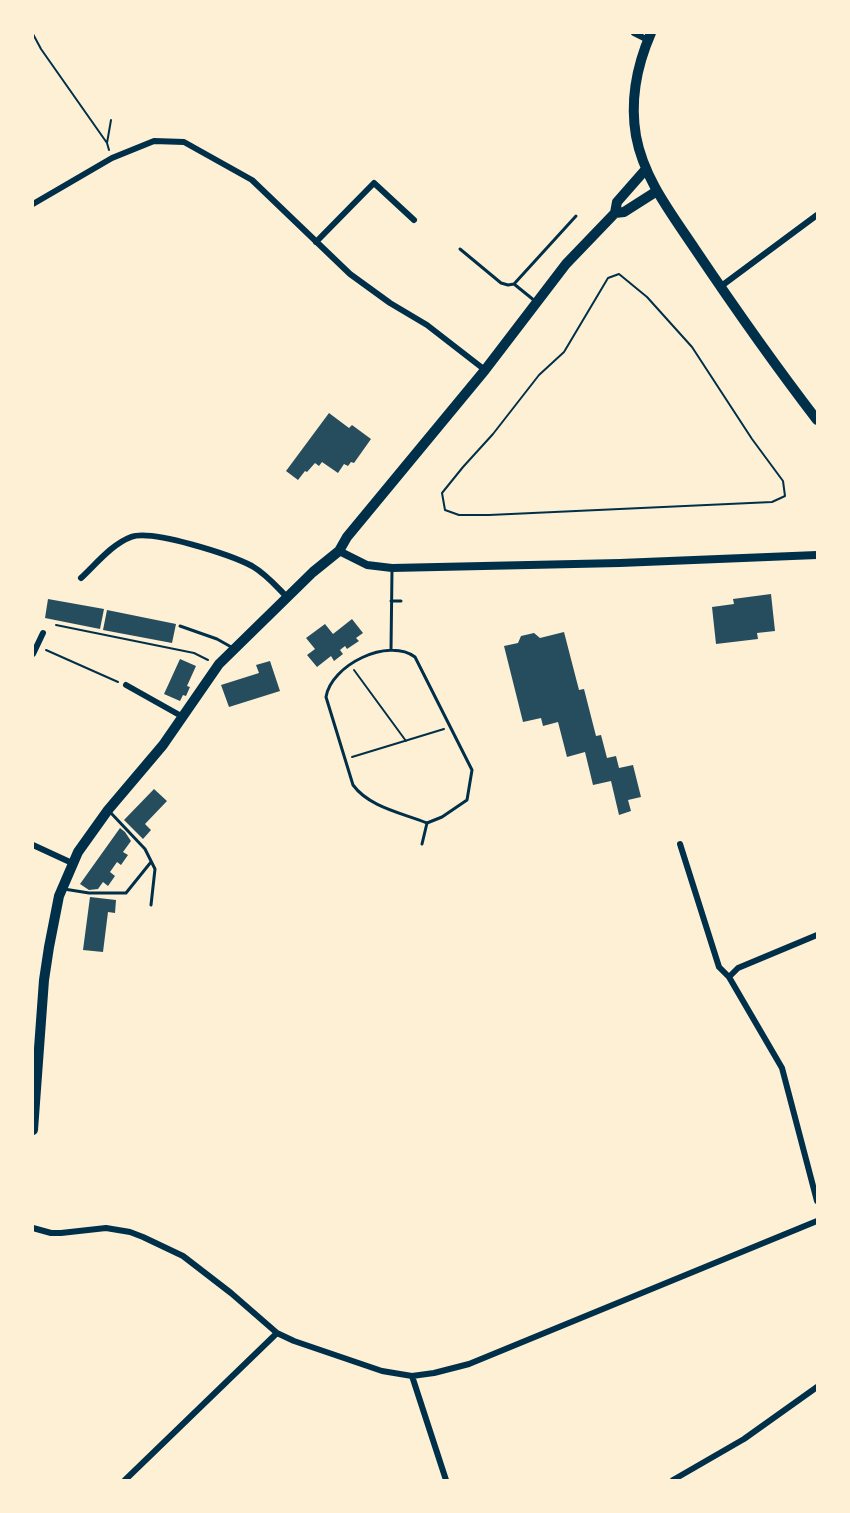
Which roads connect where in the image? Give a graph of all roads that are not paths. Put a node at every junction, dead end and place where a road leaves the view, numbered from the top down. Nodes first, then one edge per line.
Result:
1 (634, 33) edge
2 (650, 37) edge
3 (646, 170) junction
4 (657, 191) junction
5 (33, 204) edge
6 (615, 213) junction
7 (817, 215) edge
8 (576, 216) dead end
9 (414, 220) dead end
10 (316, 242) junction
11 (460, 249) dead end
12 (514, 284) junction
13 (720, 287) junction
14 (537, 302) junction
15 (485, 370) junction
16 (817, 420) edge
17 (339, 551) junction
18 (817, 555) edge
19 (392, 568) junction
20 (81, 578) dead end
21 (287, 597) junction
22 (391, 601) junction
23 (401, 601) dead end
24 (180, 626) dead end
25 (43, 633) dead end
26 (233, 648) junction
27 (391, 650) junction
28 (33, 654) edge
29 (126, 685) road end
30 (184, 717) junction
31 (108, 810) junction
32 (427, 823) junction
33 (422, 844) dead end
34 (680, 844) dead end
35 (33, 845) edge
36 (151, 861) junction
37 (72, 863) junction
38 (62, 888) junction
39 (151, 904) dead end
40 (817, 934) edge
41 (729, 976) junction
42 (35, 1072) edge
43 (33, 1130) edge
44 (817, 1201) edge
45 (817, 1221) edge
46 (33, 1228) edge
47 (277, 1333) junction
48 (411, 1376) junction
49 (817, 1387) edge
50 (125, 1480) edge
51 (446, 1480) edge
52 (673, 1480) edge

1 - 2 street
2 - 3 main road
3 - 4 main road
3 - 6 main road
4 - 6 main road
4 - 13 main road
5 - 10 street
6 - 14 main road
7 - 13 street
8 - 12 lane
9 - 10 street
10 - 15 street
11 - 12 lane
12 - 14 lane
13 - 16 main road
14 - 15 main road
15 - 17 main road
17 - 19 street
17 - 21 main road
18 - 19 street
19 - 22 lane
20 - 21 street
21 - 26 main road
22 - 23 lane
22 - 27 lane
24 - 26 lane
25 - 28 street
26 - 30 main road
27 - 32 lane
27 - 32 lane
29 - 30 street
30 - 31 main road
31 - 36 lane
31 - 37 main road
32 - 33 lane
34 - 41 street
35 - 37 street
36 - 38 lane
36 - 39 lane
37 - 38 main road
38 - 42 main road
40 - 41 street
41 - 44 street
42 - 43 main road
45 - 48 street
46 - 47 street
47 - 48 street
47 - 50 street
48 - 51 street
49 - 52 street

